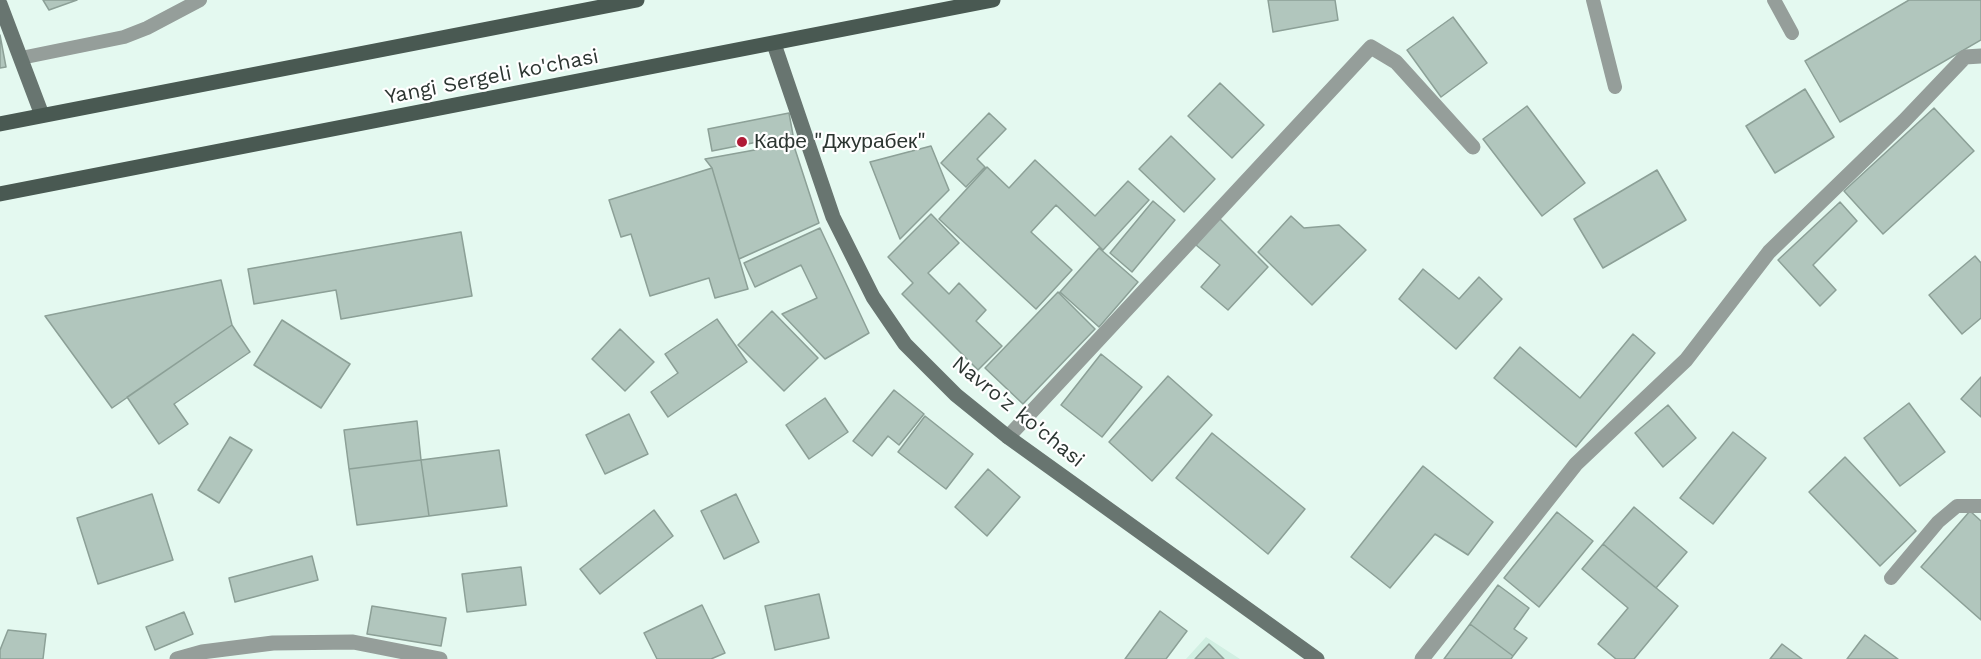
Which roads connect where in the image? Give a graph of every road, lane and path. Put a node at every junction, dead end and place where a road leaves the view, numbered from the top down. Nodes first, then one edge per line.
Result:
1 (200, 0) edge
2 (637, 0) edge
3 (993, 0) edge
4 (1593, 0) edge
5 (1774, 0) edge
6 (0, 4) edge
7 (1792, 33) dead end
8 (774, 44) junction
9 (1981, 56) edge
10 (21, 58) junction
11 (1615, 87) dead end
12 (42, 116) junction
13 (0, 124) edge
14 (1473, 147) dead end
15 (0, 194) edge
16 (1008, 437) junction
17 (1981, 506) edge
18 (1891, 578) dead end
19 (204, 656) edge
20 (177, 659) edge
21 (440, 659) edge
22 (1317, 659) edge
23 (1422, 659) edge

1 - 10 lane
2 - 12 main road
3 - 8 main road, Yangi Sergeli ko'chasi
4 - 11 lane
5 - 7 lane
6 - 10 street
8 - 15 main road, Yangi Sergeli ko'chasi
8 - 16 street, Navro'z ko'chasi
9 - 23 street
10 - 12 street
12 - 13 main road
14 - 16 street
16 - 22 street, Navro'z ko'chasi
17 - 18 lane
19 - 20 street
19 - 21 street

